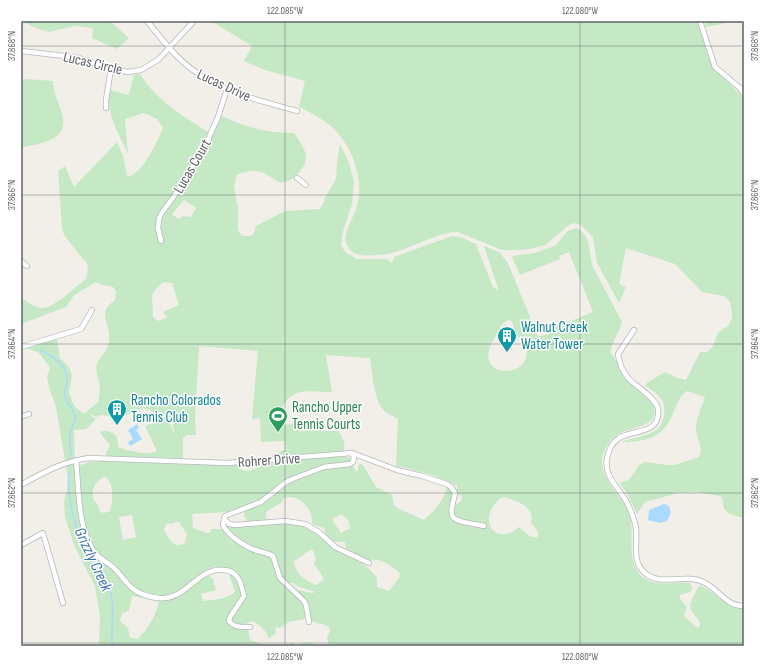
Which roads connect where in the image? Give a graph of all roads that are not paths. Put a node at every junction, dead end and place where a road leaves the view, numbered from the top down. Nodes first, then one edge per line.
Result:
1 (147, 21) edge
2 (700, 21) edge
3 (193, 22) edge
4 (169, 47) junction
5 (21, 51) edge
6 (111, 68) junction
7 (227, 89) junction
8 (744, 95) edge
9 (106, 108) dead end
10 (297, 111) dead end
11 (297, 178) dead end
12 (306, 185) dead end
13 (161, 241) dead end
14 (21, 261) edge
15 (28, 266) dead end
16 (92, 310) dead end
17 (634, 330) dead end
18 (21, 347) edge
19 (29, 414) dead end
20 (21, 417) edge
21 (352, 454) junction
22 (76, 460) junction
23 (21, 485) edge
24 (224, 519) junction
25 (484, 526) dead end
26 (21, 545) edge
27 (369, 564) dead end
28 (63, 603) dead end
29 (744, 606) edge
30 (309, 622) dead end
31 (250, 627) dead end

1 - 4 street, Lucas Drive
2 - 8 street
3 - 4 street, Lucas Circle
4 - 6 street, Lucas Circle
4 - 7 street, Lucas Drive
5 - 6 street, Lucas Circle
6 - 9 street
7 - 10 street, Lucas Drive
7 - 13 street, Lucas Court
11 - 12 street
14 - 15 street
16 - 18 street
17 - 29 street
19 - 20 street
21 - 22 street, Rohrer Drive
21 - 24 street
21 - 25 street, Rohrer Drive
22 - 23 street, Rohrer Drive
22 - 31 street
24 - 27 street
24 - 30 street
26 - 28 street

